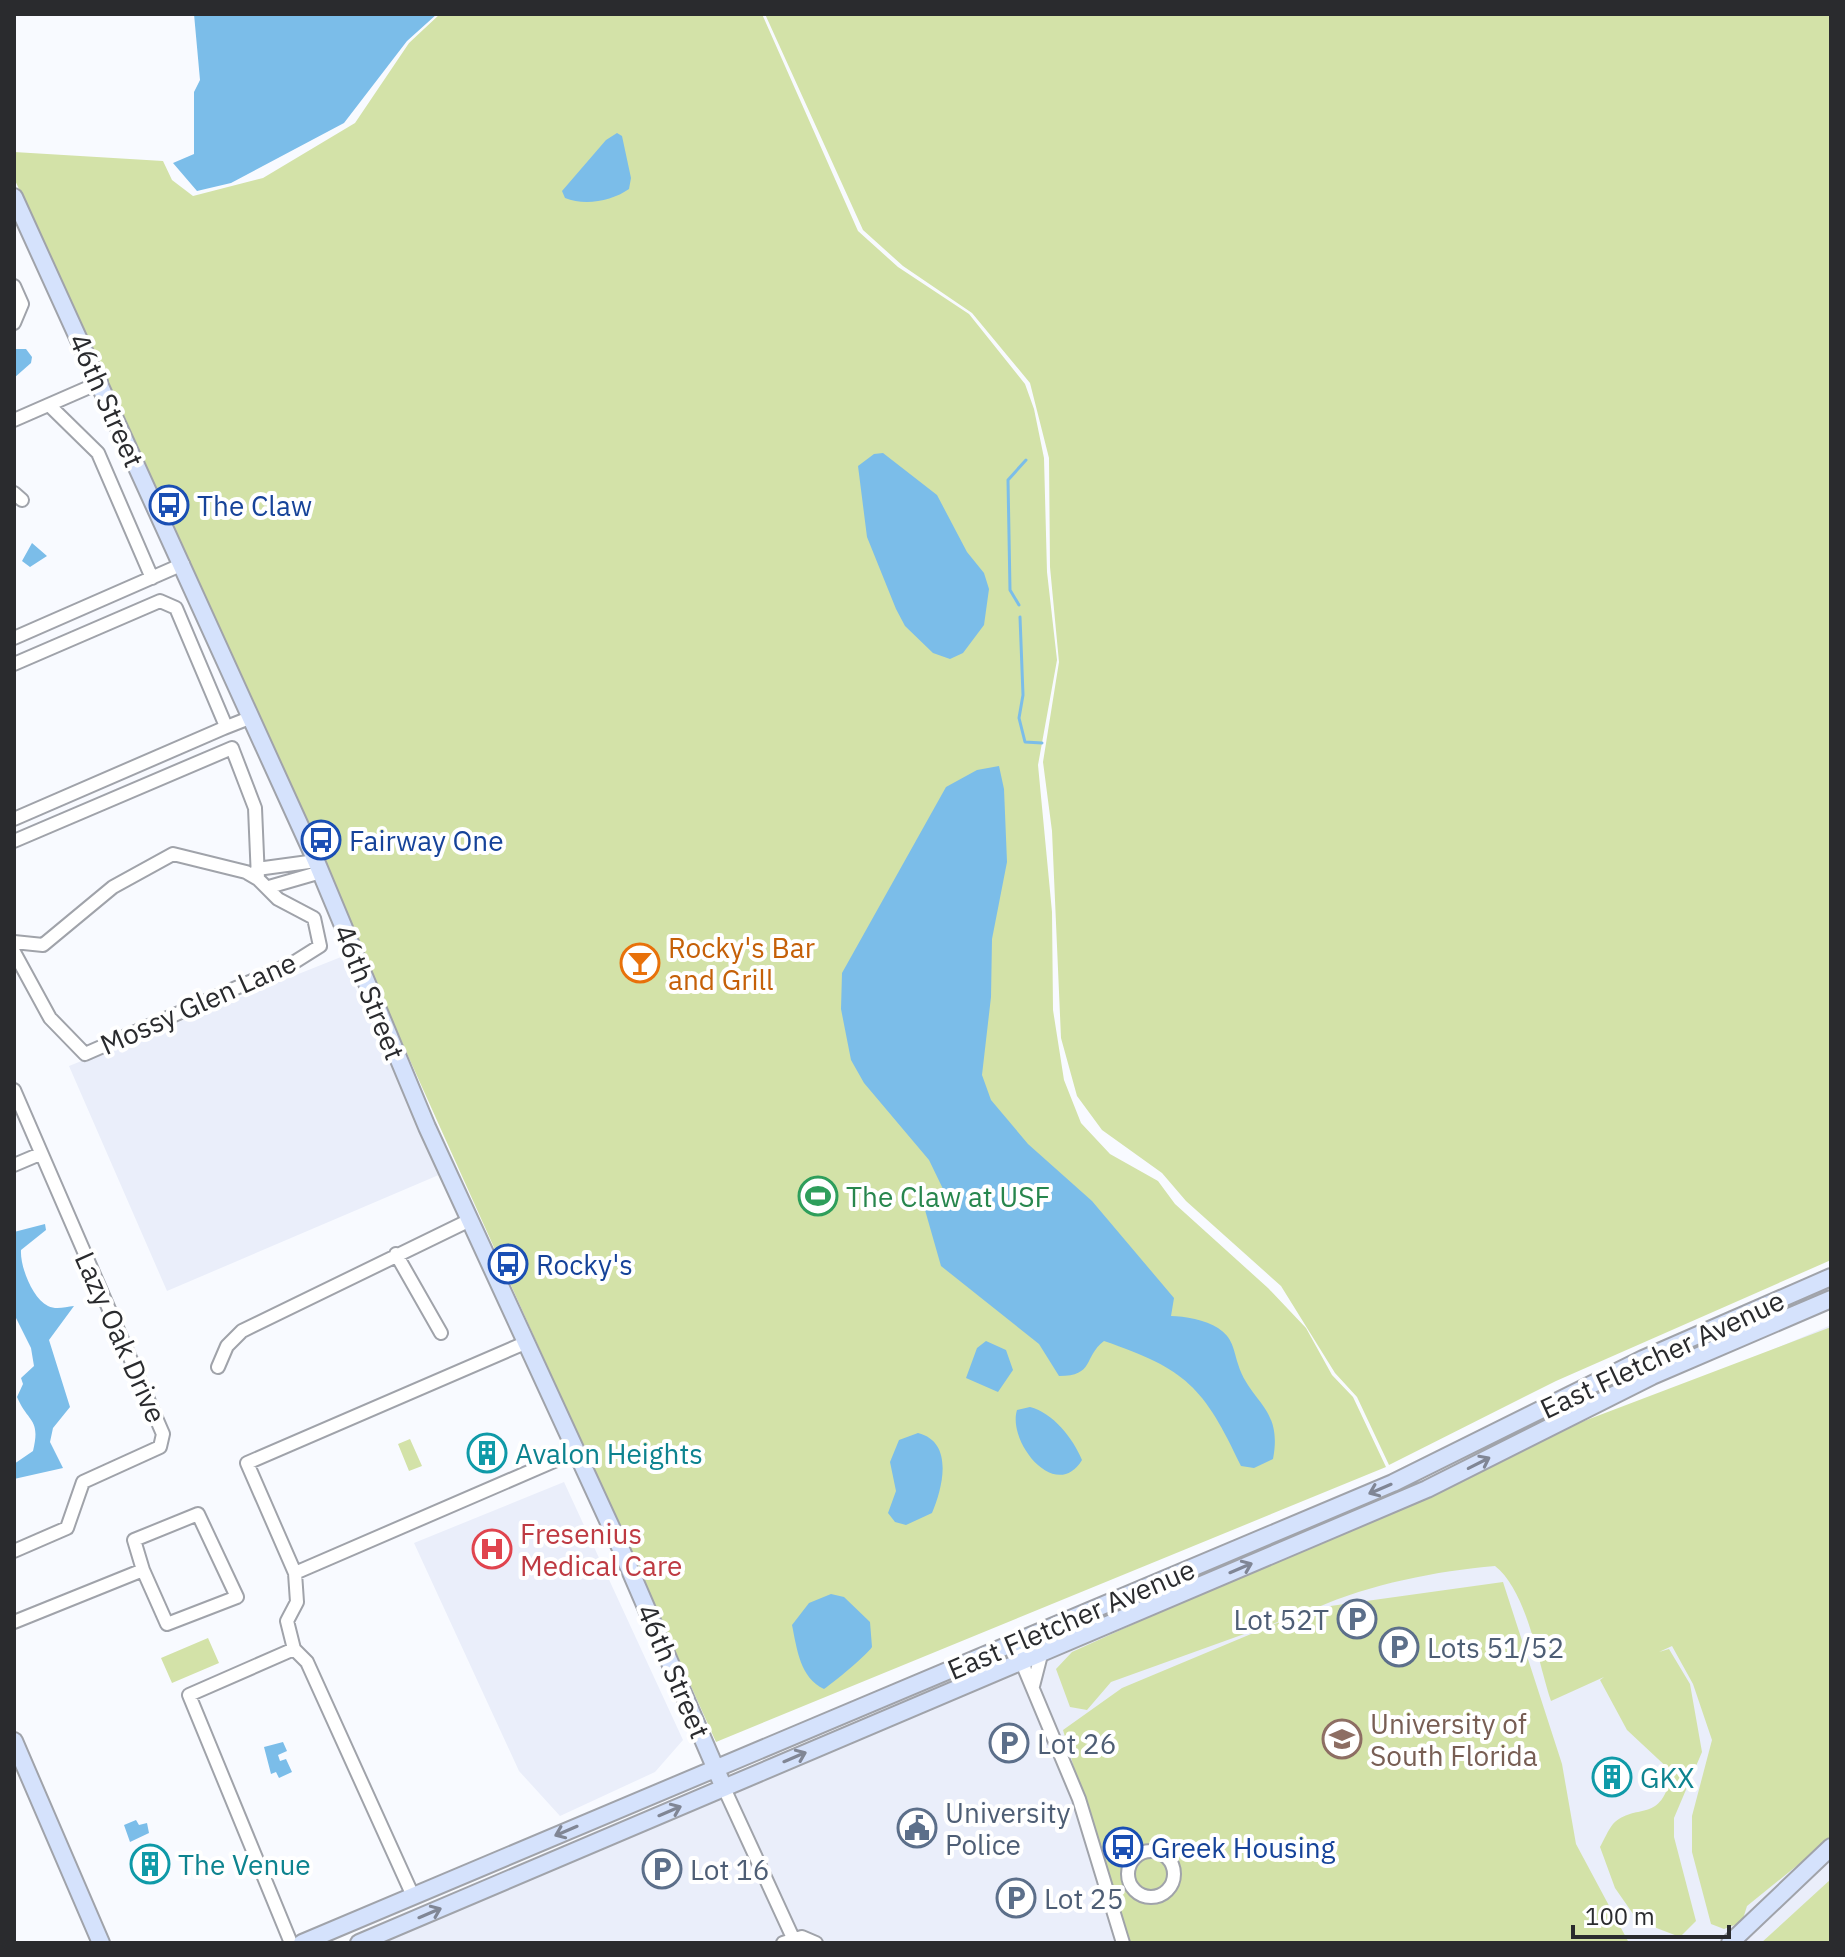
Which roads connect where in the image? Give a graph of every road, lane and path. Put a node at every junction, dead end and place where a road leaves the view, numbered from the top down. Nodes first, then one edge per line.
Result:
1 (14, 197) edge
2 (14, 286) edge
3 (14, 323) edge
4 (101, 382) junction
5 (49, 405) junction
6 (14, 420) edge
7 (183, 564) junction
8 (152, 578) junction
9 (214, 632) junction
10 (14, 638) edge
11 (191, 643) junction
12 (14, 664) edge
13 (252, 717) junction
14 (224, 728) junction
15 (14, 819) edge
16 (14, 841) edge
17 (318, 866) junction
18 (260, 874) junction
19 (14, 942) edge
20 (14, 952) edge
21 (16, 1094) edge
22 (40, 1154) junction
23 (14, 1165) edge
24 (470, 1220) junction
25 (396, 1254) junction
26 (1831, 1277) edge
27 (1831, 1299) edge
28 (441, 1333) dead end
29 (525, 1343) junction
30 (218, 1367) dead end
31 (575, 1452) junction
32 (14, 1551) edge
33 (143, 1570) junction
34 (295, 1573) junction
35 (14, 1622) edge
36 (1019, 1641) junction
37 (294, 1649) junction
38 (1042, 1651) junction
39 (1024, 1665) junction
40 (1033, 1686) junction
41 (14, 1741) edge
42 (715, 1768) junction
43 (724, 1788) junction
44 (1831, 1847) edge
45 (1129, 1882) dead end
46 (1108, 1889) junction
47 (413, 1896) junction
48 (788, 1941) edge
49 (101, 1943) edge
50 (291, 1943) edge
51 (302, 1943) edge
52 (348, 1943) edge
53 (359, 1943) edge
54 (816, 1943) edge
55 (1123, 1943) edge
56 (1730, 1943) edge

1 - 4 main road, 46th Street
2 - 3 street
4 - 5 street
4 - 7 main road, 46th Street
5 - 6 street
5 - 8 street
7 - 8 street
7 - 9 main road, 46th Street
8 - 10 street
9 - 11 street
9 - 13 main road, 46th Street
11 - 12 street
11 - 14 street
13 - 14 street
13 - 17 main road, 46th Street
14 - 15 street
16 - 18 street
17 - 18 street
17 - 18 street
17 - 24 main road, 46th Street
18 - 19 street
18 - 20 street, Mossy Glen Lane
21 - 22 street, Lazy Oak Drive
22 - 23 street
22 - 32 street, Lazy Oak Drive
24 - 25 street
24 - 29 main road, 46th Street
25 - 28 street
25 - 30 street
26 -> 36 main road, East Fletcher Avenue
38 -> 27 main road, East Fletcher Avenue
29 - 31 main road, 46th Street
29 - 34 street
31 - 34 street
31 - 42 main road, 46th Street
33 - 33 street
33 - 35 street
34 - 37 street
36 - 39 street
36 - 42 main road, East Fletcher Avenue
37 - 47 street
37 - 50 street
38 - 39 main road, East Fletcher Avenue
38 - 40 street
39 - 40 street
43 -> 39 main road, East Fletcher Avenue
40 - 46 street
41 - 49 main road
42 - 43 main road, 46th Street
42 -> 47 main road, East Fletcher Avenue
43 - 48 street
53 -> 43 main road, East Fletcher Avenue
44 - 56 main road
45 - 46 street
46 - 55 street
47 - 51 main road, East Fletcher Avenue
47 - 52 main road
48 - 54 street

